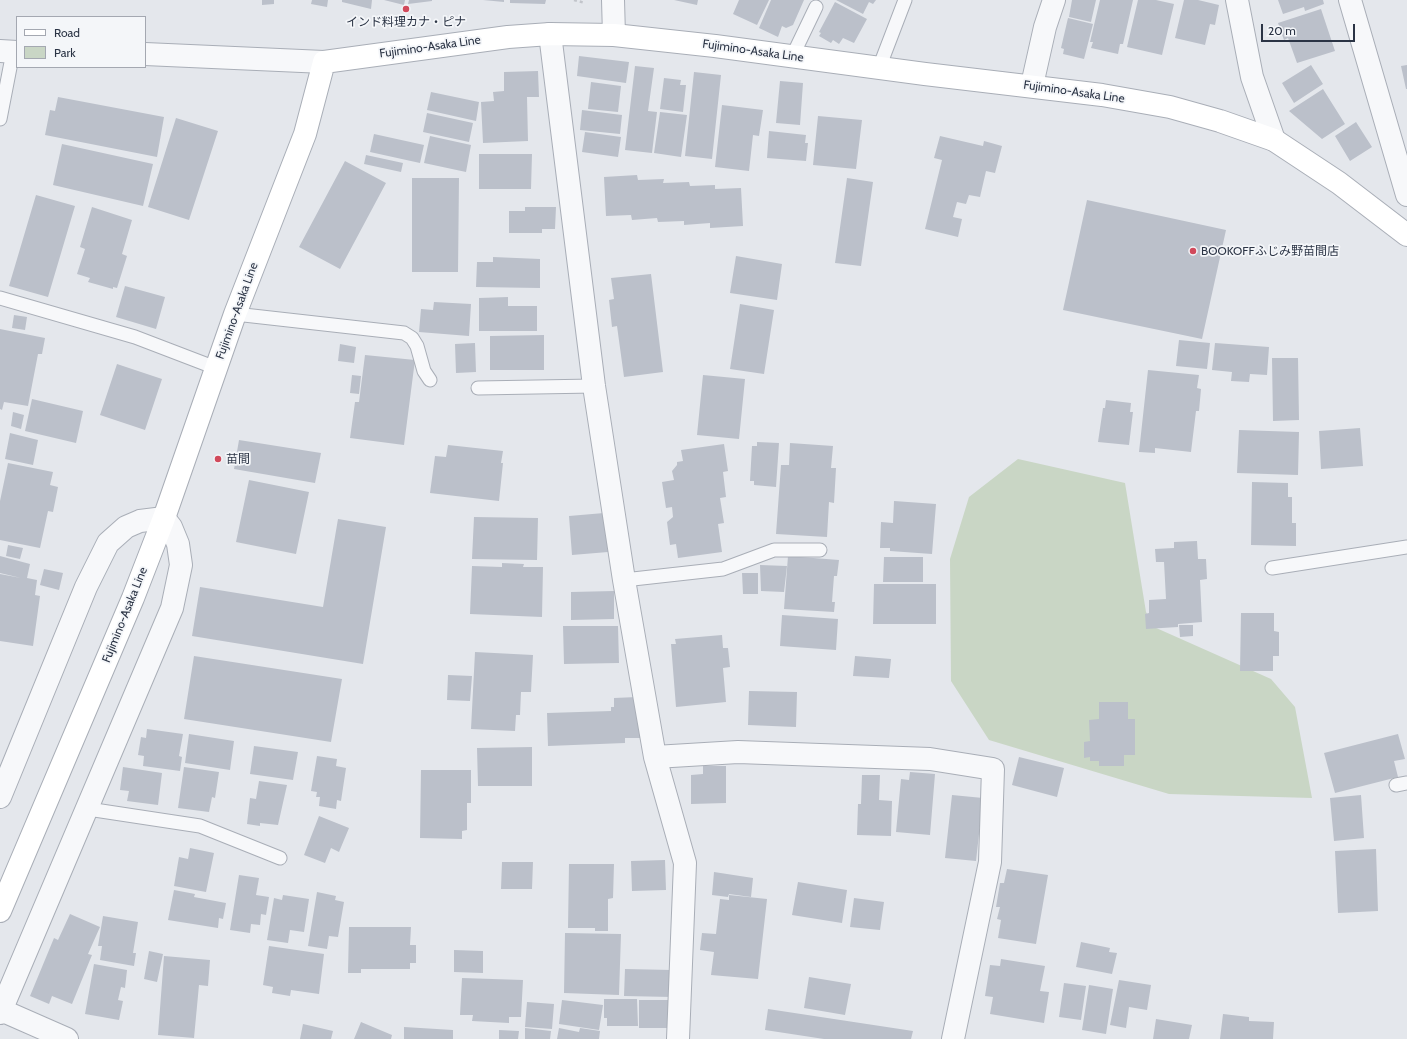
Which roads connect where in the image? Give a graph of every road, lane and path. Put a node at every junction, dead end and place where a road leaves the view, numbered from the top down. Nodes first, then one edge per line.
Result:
1 (574, 0) edge
2 (613, 0) edge
3 (905, 0) edge
4 (1054, 0) edge
5 (1236, 0) edge
6 (1350, 0) edge
7 (585, 3) dead end
8 (816, 8) dead end
9 (550, 34) junction
10 (614, 35) junction
11 (10, 52) edge
12 (146, 54) edge
13 (792, 56) junction
14 (324, 62) junction
15 (879, 68) junction
16 (1032, 85) junction
17 (0, 119) edge
18 (1274, 140) junction
19 (1407, 195) edge
20 (1407, 235) edge
21 (0, 298) edge
22 (235, 314) junction
23 (216, 368) junction
24 (430, 380) dead end
25 (594, 386) junction
26 (478, 388) dead end
27 (164, 518) junction
28 (1407, 547) edge
29 (820, 550) dead end
30 (1272, 568) dead end
31 (624, 580) junction
32 (655, 757) junction
33 (0, 797) edge
34 (88, 809) junction
35 (280, 858) dead end
36 (0, 911) edge
37 (1, 1012) edge
38 (67, 1039) edge
39 (678, 1039) edge
40 (953, 1039) edge

1 - 7 path
2 - 10 street
3 - 15 lane
4 - 16 street
5 - 18 street
6 - 19 street
8 - 13 lane
9 - 10 main road, Fujimino-Asaka Line
9 - 14 main road, Fujimino-Asaka Line
9 - 25 street
10 - 13 main road, Fujimino-Asaka Line
11 - 17 lane
12 - 14 street
13 - 15 main road, Fujimino-Asaka Line
14 - 22 main road, Fujimino-Asaka Line
15 - 16 main road, Fujimino-Asaka Line
16 - 18 main road, Fujimino-Asaka Line
18 - 20 main road, Fujimino-Asaka Line
21 - 23 lane
22 - 23 main road, Fujimino-Asaka Line
22 - 24 lane
23 - 27 main road, Fujimino-Asaka Line
25 - 26 lane
25 - 31 street
27 - 33 street
27 - 34 street
27 - 36 main road, Fujimino-Asaka Line
28 - 30 lane
29 - 31 lane
31 - 32 street
32 - 39 street
32 - 40 street
34 - 35 lane
34 - 37 street
37 - 38 street

